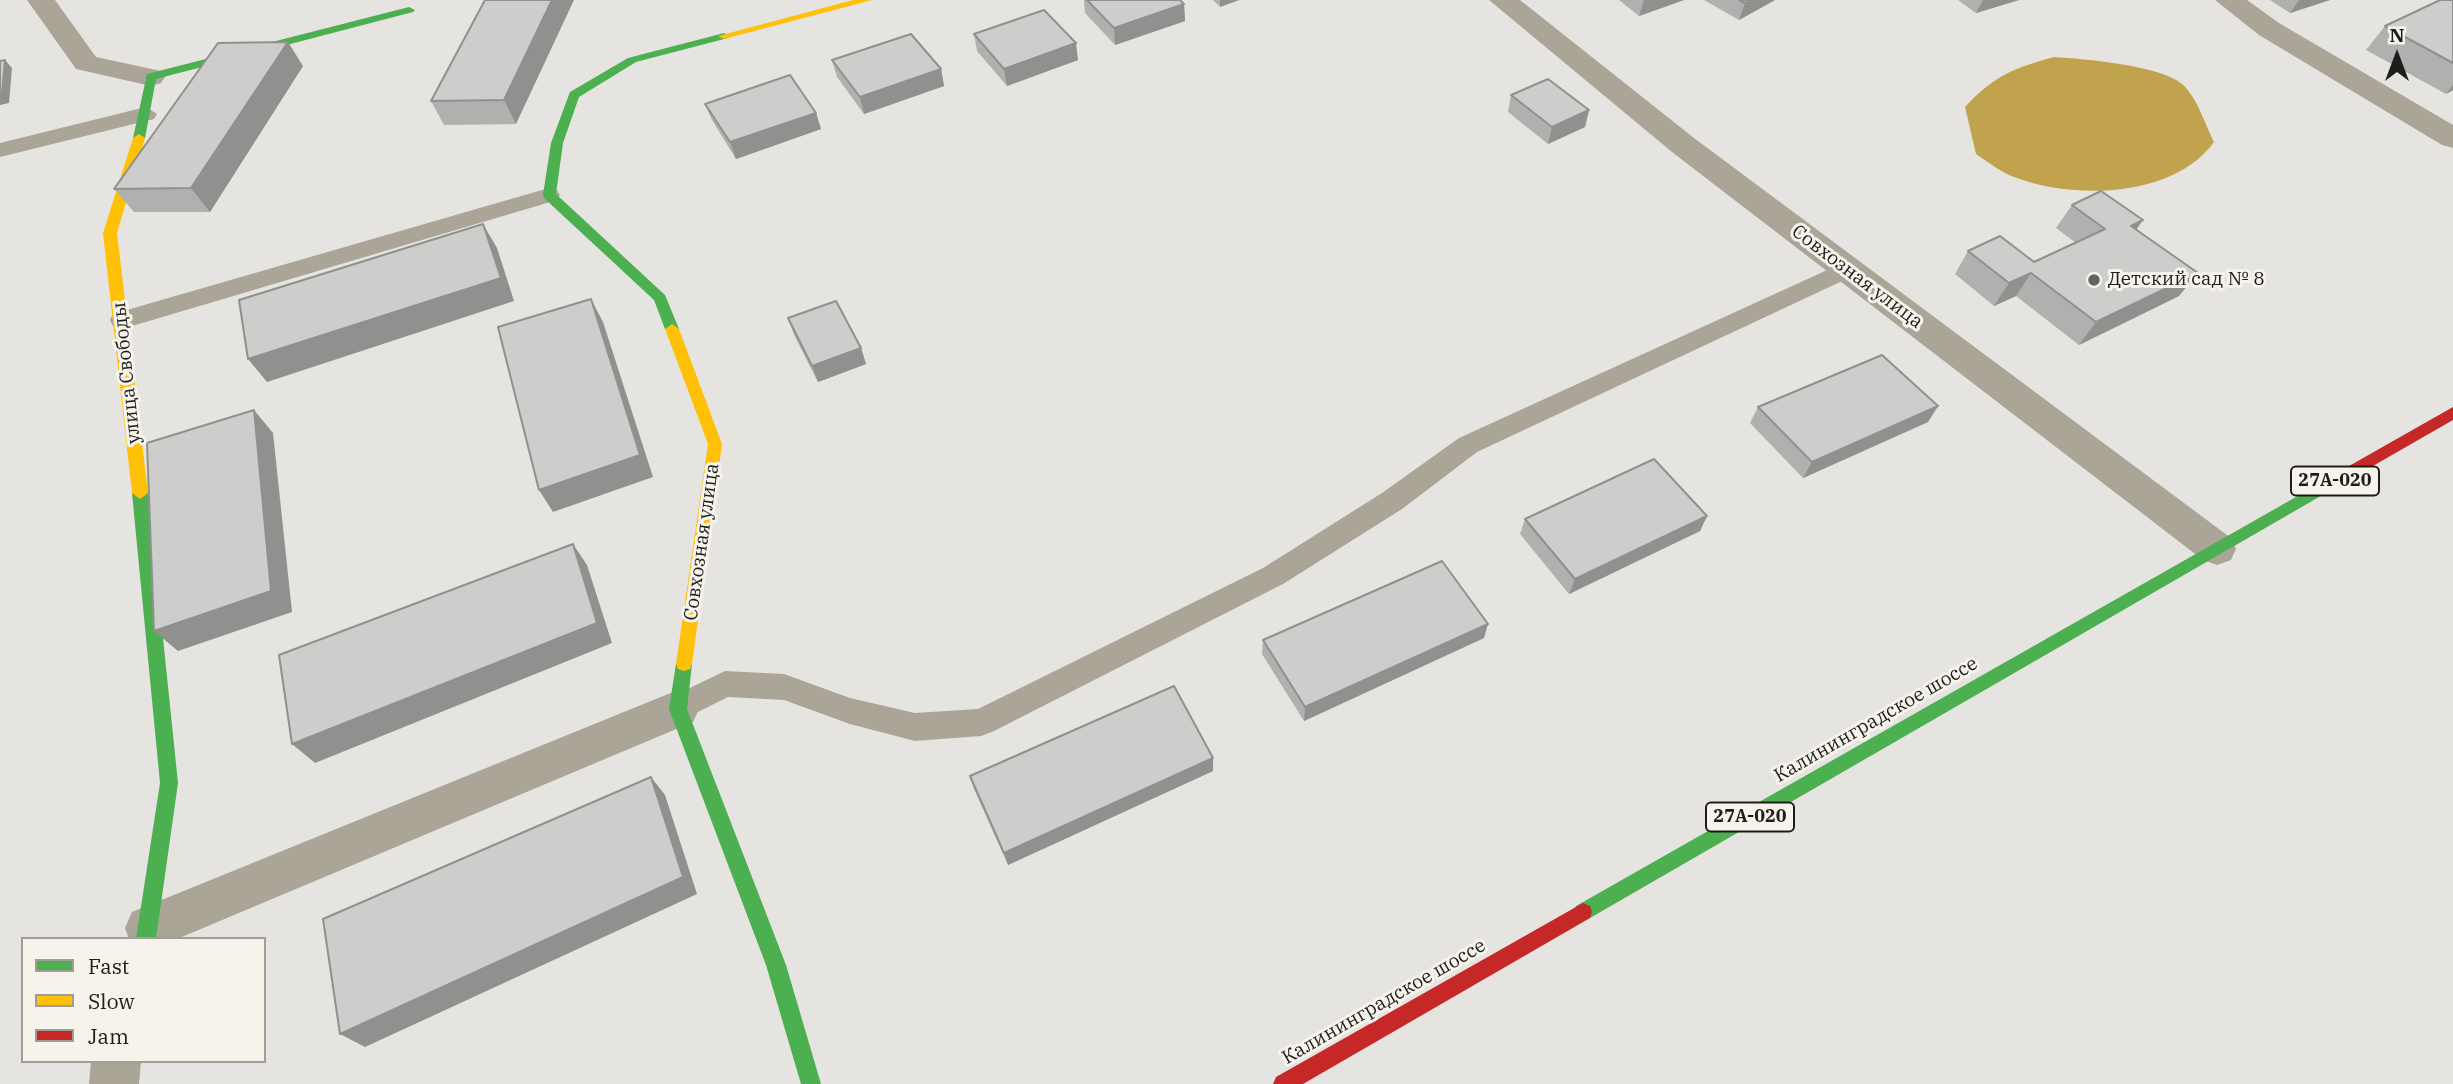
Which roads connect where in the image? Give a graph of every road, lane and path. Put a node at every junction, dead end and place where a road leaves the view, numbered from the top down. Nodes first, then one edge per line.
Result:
1 (41, 0) edge
2 (866, 0) edge
3 (1503, 0) edge
4 (2229, 0) edge
5 (409, 10) dead end
6 (151, 77) junction
7 (146, 114) junction
8 (2453, 138) edge
9 (0, 150) edge
10 (549, 195) junction
11 (1847, 269) junction
12 (122, 320) junction
13 (2453, 413) edge
14 (2217, 549) junction
15 (678, 709) junction
16 (147, 934) edge
17 (116, 1063) edge
18 (114, 1084) edge
19 (811, 1084) edge
20 (1283, 1084) edge

1 - 6 street
2 - 10 street
3 - 11 street, Совхозная улица
4 - 8 street
5 - 6 street
6 - 7 street, улица Свободы
7 - 9 lane
7 - 12 street, улица Свободы
10 - 12 lane
10 - 15 street, Совхозная улица
11 - 14 street, Совхозная улица
11 - 15 lane
12 - 16 street, улица Свободы
13 - 14 street, Калининградское шоссе / 27А-020
14 - 20 street, Калининградское шоссе / 27А-020
15 - 16 street
15 - 19 street, Совхозная улица
17 - 18 street

